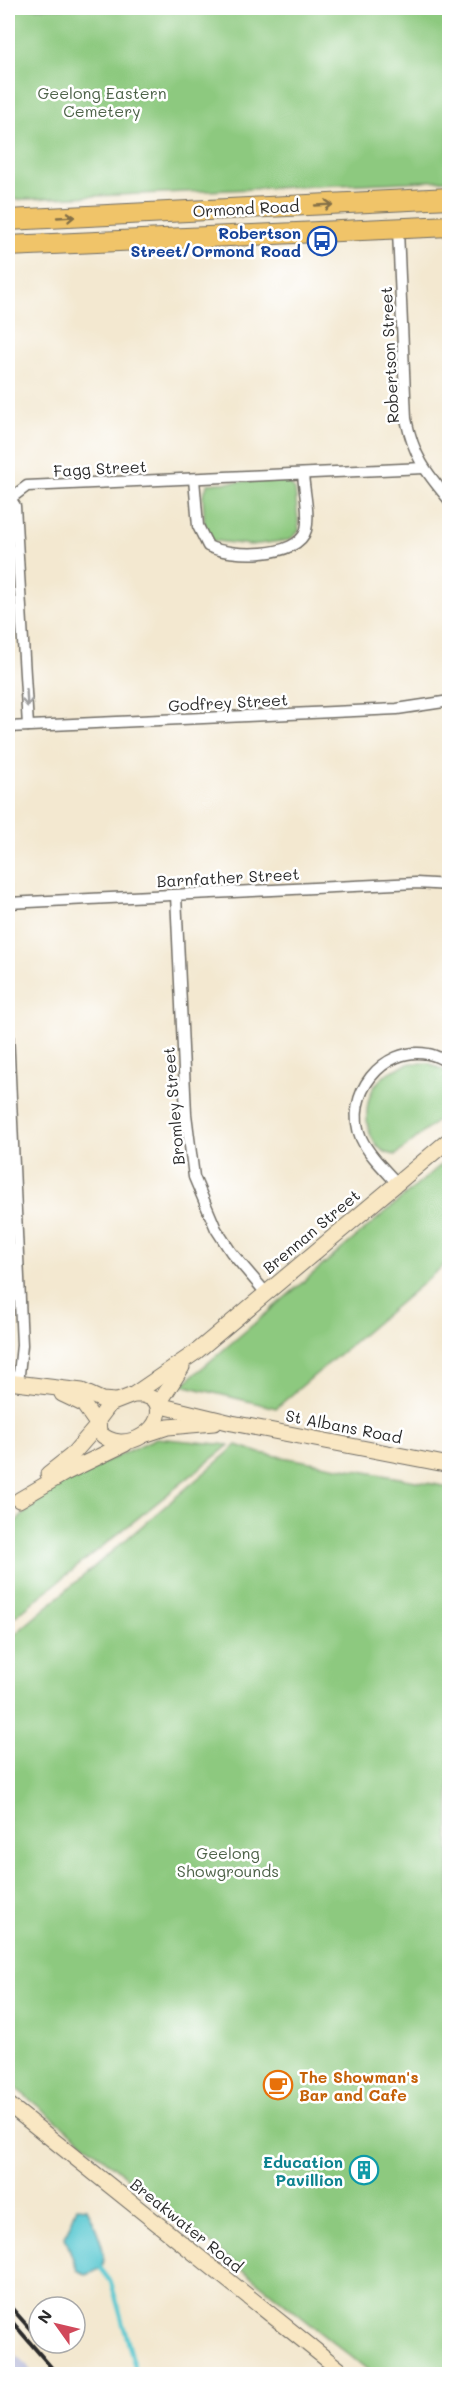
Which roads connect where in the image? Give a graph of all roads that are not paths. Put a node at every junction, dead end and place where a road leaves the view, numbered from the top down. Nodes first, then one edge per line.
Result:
1 (450, 198) edge
2 (8, 220) edge
3 (450, 226) edge
4 (398, 230) junction
5 (8, 246) edge
6 (424, 468) junction
7 (303, 474) junction
8 (194, 479) junction
9 (10, 497) edge
10 (450, 501) edge
11 (450, 701) edge
12 (28, 726) junction
13 (8, 727) edge
14 (450, 885) edge
15 (176, 895) junction
16 (8, 903) edge
17 (8, 1032) edge
18 (450, 1064) edge
19 (450, 1139) edge
20 (396, 1182) junction
21 (266, 1293) junction
22 (196, 1352) junction
23 (13, 1383) edge
24 (48, 1388) junction
25 (132, 1395) junction
26 (115, 1401) junction
27 (158, 1405) junction
28 (232, 1423) junction
29 (97, 1425) junction
30 (136, 1439) junction
31 (450, 1465) edge
32 (13, 1505) edge
33 (8, 2104) edge
34 (345, 2374) edge

2 -> 1 highway, Ormond Road
3 - 4 highway, Ormond Road
4 - 5 highway, Ormond Road
4 - 6 street, Robertson Street
6 - 7 street, Fagg Street
6 - 10 street, Robertson Street
7 - 8 street, Fagg Street
7 - 8 street
8 - 9 street, Fagg Street
9 -> 12 street
11 - 12 street, Godfrey Street
12 - 13 street, Godfrey Street
14 - 15 street, Barnfather Street
15 - 16 street, Barnfather Street
15 - 21 street, Bromley Street
17 - 23 street
18 - 20 street
19 - 20 street, Brennan Street
20 - 21 street, Brennan Street
21 - 22 street, Brennan Street
22 - 25 street, Brennan Street
22 - 27 street, Brennan Street
23 - 24 street
24 - 26 street
24 - 29 street
25 - 26 street
25 - 27 street
26 - 29 street
27 - 28 street, St Albans Road
27 - 30 street
28 - 30 street, St Albans Road
28 - 31 street, St Albans Road
29 - 30 street
29 - 32 street
30 - 32 street
33 - 34 street, Breakwater Road

